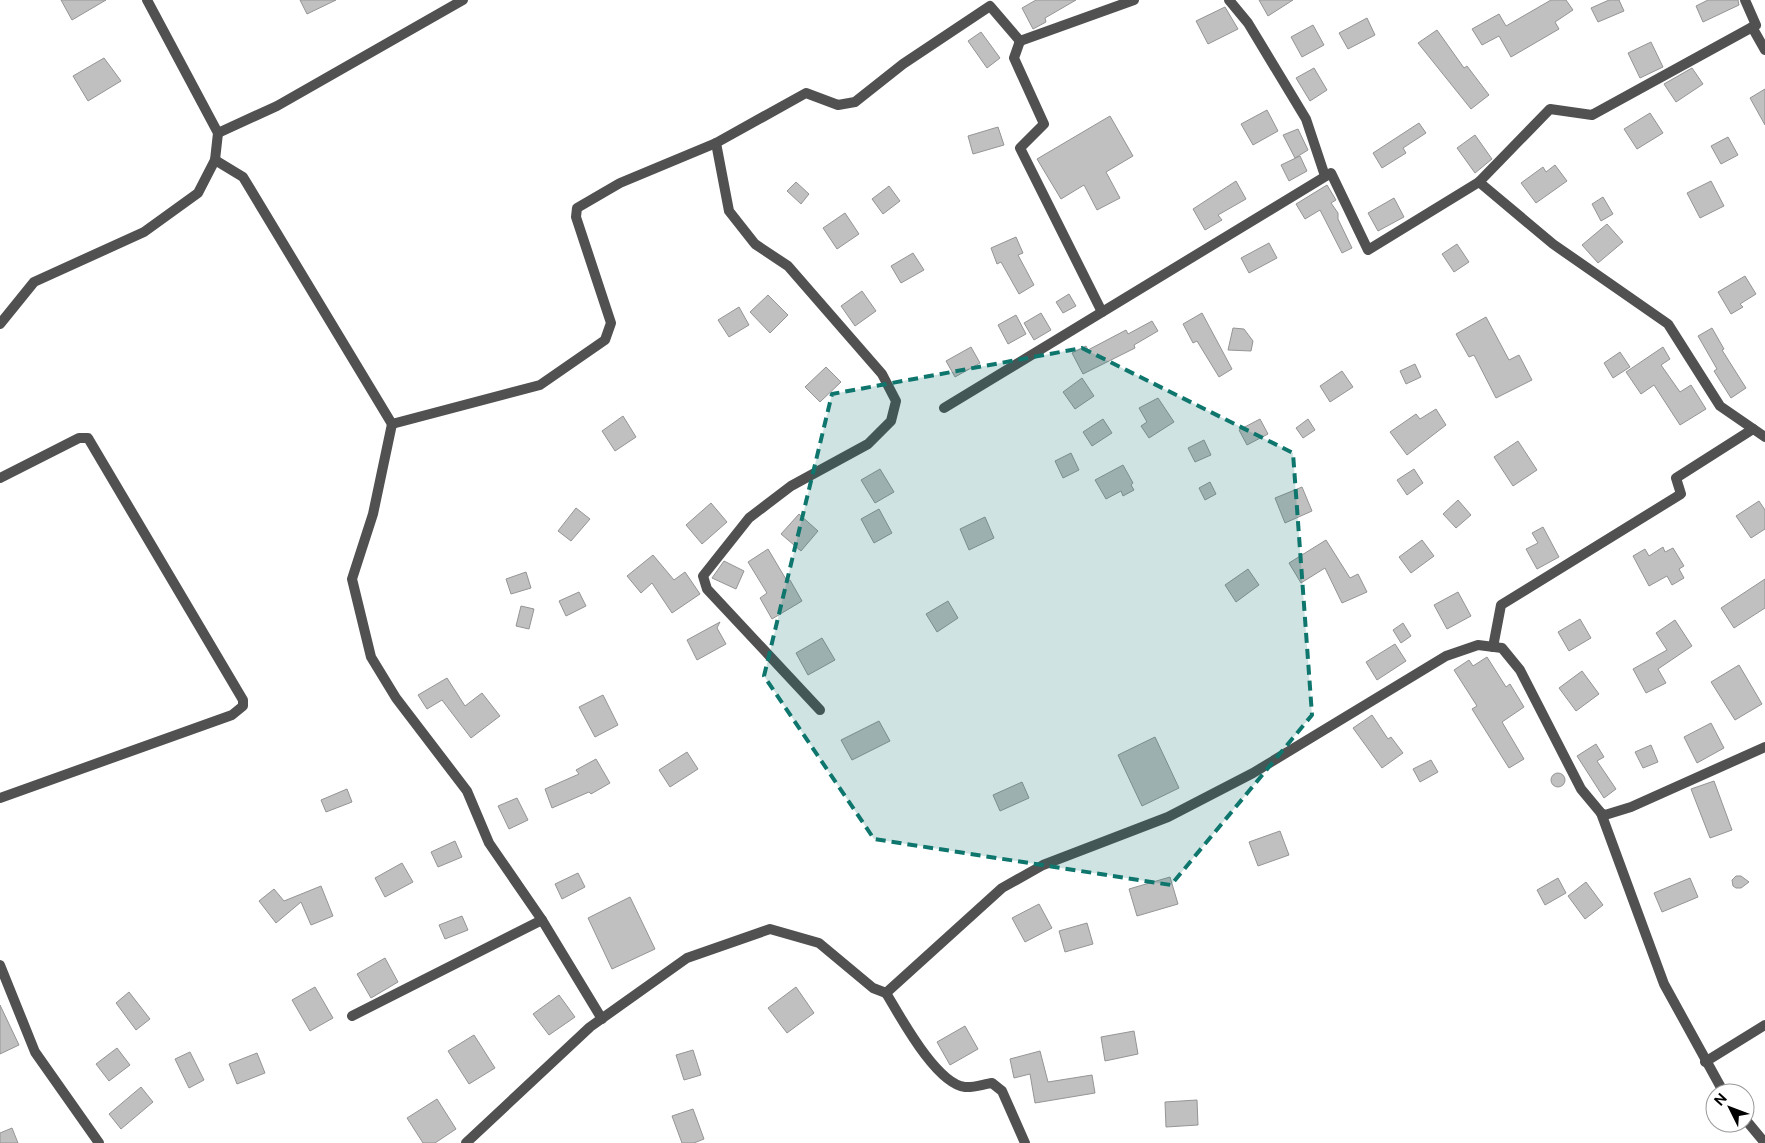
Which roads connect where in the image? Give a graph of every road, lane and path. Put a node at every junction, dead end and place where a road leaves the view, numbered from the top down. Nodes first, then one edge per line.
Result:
1 (147, 0) edge
2 (462, 0) edge
3 (1229, 0) edge
4 (1745, 0) edge
5 (1129, 1) edge
6 (987, 3) edge
7 (1752, 27) junction
8 (1020, 41) junction
9 (1765, 50) edge
10 (218, 133) junction
11 (716, 143) junction
12 (215, 160) junction
13 (1325, 176) junction
14 (1480, 182) junction
15 (1102, 312) junction
16 (0, 324) edge
17 (944, 408) dead end
18 (392, 424) junction
19 (1753, 429) junction
20 (1765, 437) edge
21 (0, 478) edge
22 (1493, 647) junction
23 (820, 710) dead end
24 (1765, 747) edge
25 (0, 798) edge
26 (1601, 813) junction
27 (542, 920) junction
28 (0, 965) edge
29 (886, 993) junction
30 (352, 1016) dead end
31 (602, 1018) junction
32 (1765, 1025) edge
33 (1705, 1062) junction
34 (1718, 1083) edge
35 (1755, 1131) edge
36 (99, 1143) edge
37 (466, 1143) edge
38 (1025, 1143) edge
39 (1765, 1143) edge

1 - 10 street
2 - 10 street
3 - 13 street
4 - 7 street
5 - 8 street
6 - 8 street
6 - 11 street
7 - 9 street
7 - 14 street
8 - 15 street
10 - 12 street
11 - 18 street
11 - 23 street
12 - 16 street
12 - 18 street
13 - 14 street
13 - 15 street
14 - 19 street
15 - 17 street
18 - 27 street
19 - 20 street
19 - 22 street
21 - 25 street
22 - 26 street
22 - 29 street
24 - 26 street
26 - 33 street
27 - 30 street
27 - 31 street
28 - 36 street
29 - 31 street
29 - 38 street
31 - 37 street
32 - 33 street
33 - 34 street
35 - 39 street

